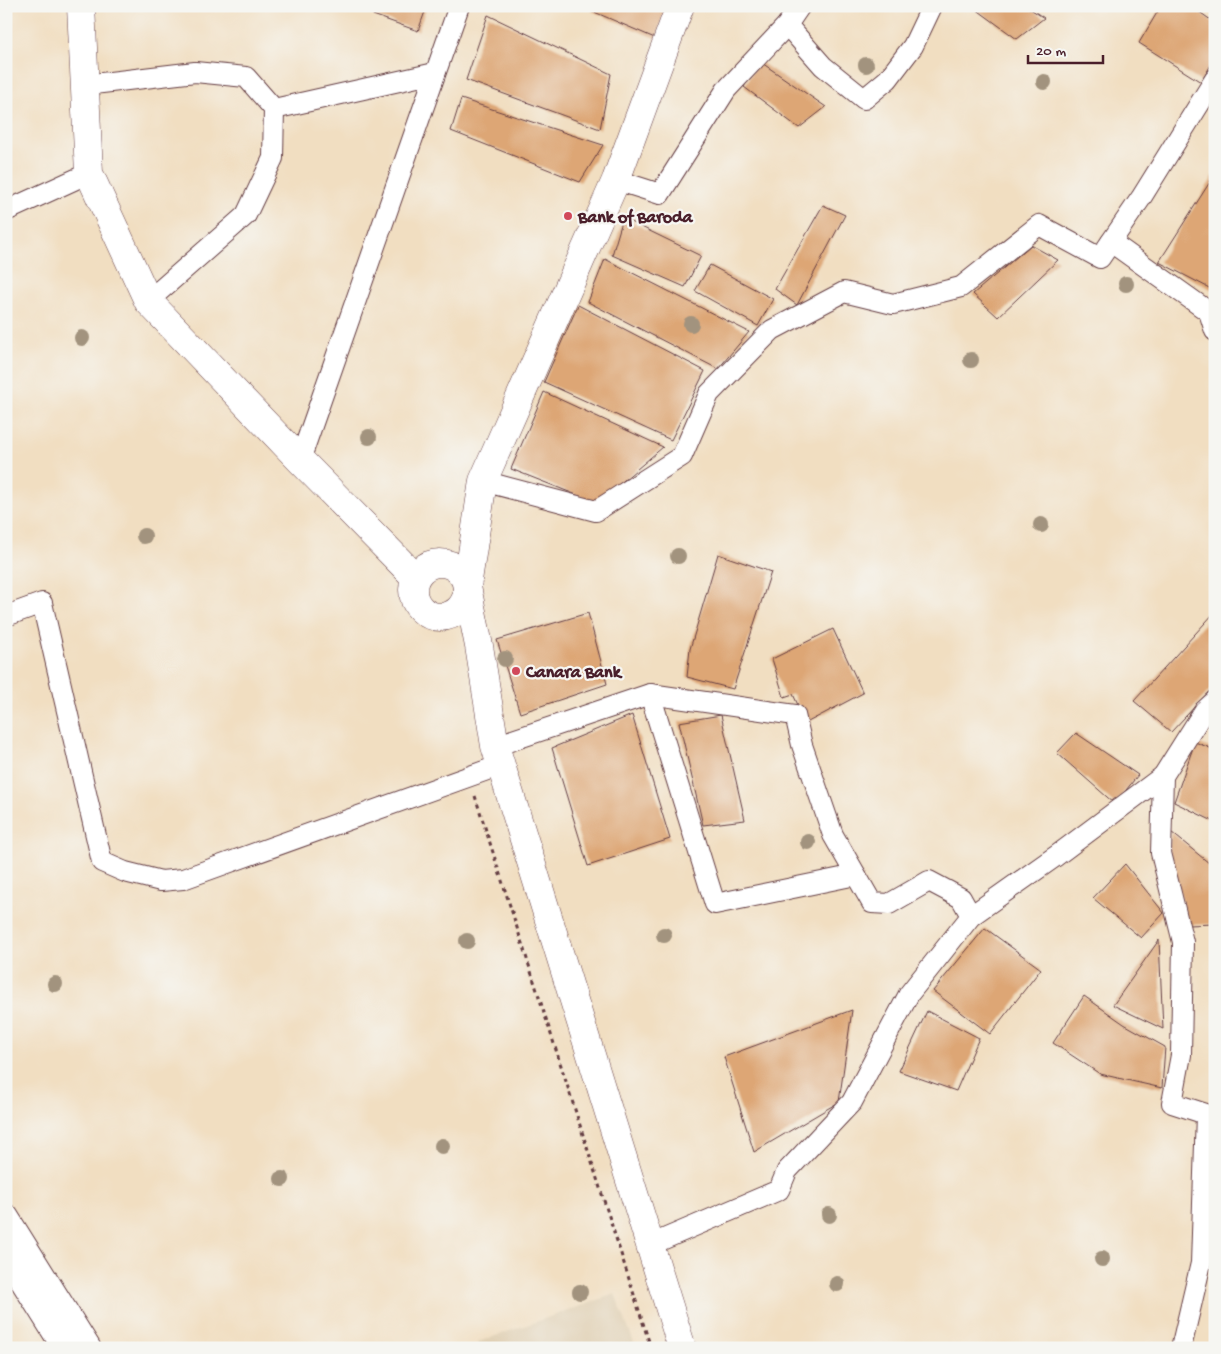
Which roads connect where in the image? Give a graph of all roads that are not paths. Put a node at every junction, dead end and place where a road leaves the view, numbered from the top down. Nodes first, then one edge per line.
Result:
1 (81, 6) edge
2 (459, 6) edge
3 (680, 6) edge
4 (800, 6) edge
5 (932, 6) edge
6 (787, 25) junction
7 (436, 73) junction
8 (1215, 79) edge
9 (85, 86) junction
10 (274, 109) junction
11 (89, 173) junction
12 (616, 180) junction
13 (6, 211) edge
14 (1110, 242) junction
15 (148, 301) junction
16 (1215, 331) edge
17 (300, 460) junction
18 (483, 481) junction
19 (415, 577) junction
20 (467, 587) junction
21 (6, 616) edge
22 (650, 694) junction
23 (1215, 701) edge
24 (498, 756) junction
25 (1163, 776) junction
26 (856, 875) junction
27 (970, 916) junction
28 (6, 1217) edge
29 (650, 1245) junction
30 (1215, 1245) edge
31 (6, 1254) edge
32 (1201, 1263) junction
33 (65, 1348) edge
34 (88, 1348) edge
35 (682, 1348) edge
36 (1181, 1348) edge

1 - 9 main road
2 - 7 street
3 - 12 main road
4 - 6 street
5 - 6 street
6 - 12 street
7 - 10 street
7 - 17 street
8 - 14 street
9 - 10 street
9 - 11 main road
10 - 15 street
11 - 13 street
11 - 15 main road
12 - 18 main road
14 - 16 street
14 - 18 street
15 - 17 main road
17 - 19 main road
18 - 20 main road
19 - 20 main road
19 - 20 main road
20 - 24 main road
21 - 24 street
22 - 24 street
22 - 26 street
22 - 26 street
23 - 25 street
24 - 29 main road
25 - 27 street
25 - 32 street
26 - 27 street
27 - 29 street
28 - 34 street
29 - 35 main road
30 - 32 street
31 - 33 street
32 - 36 street

